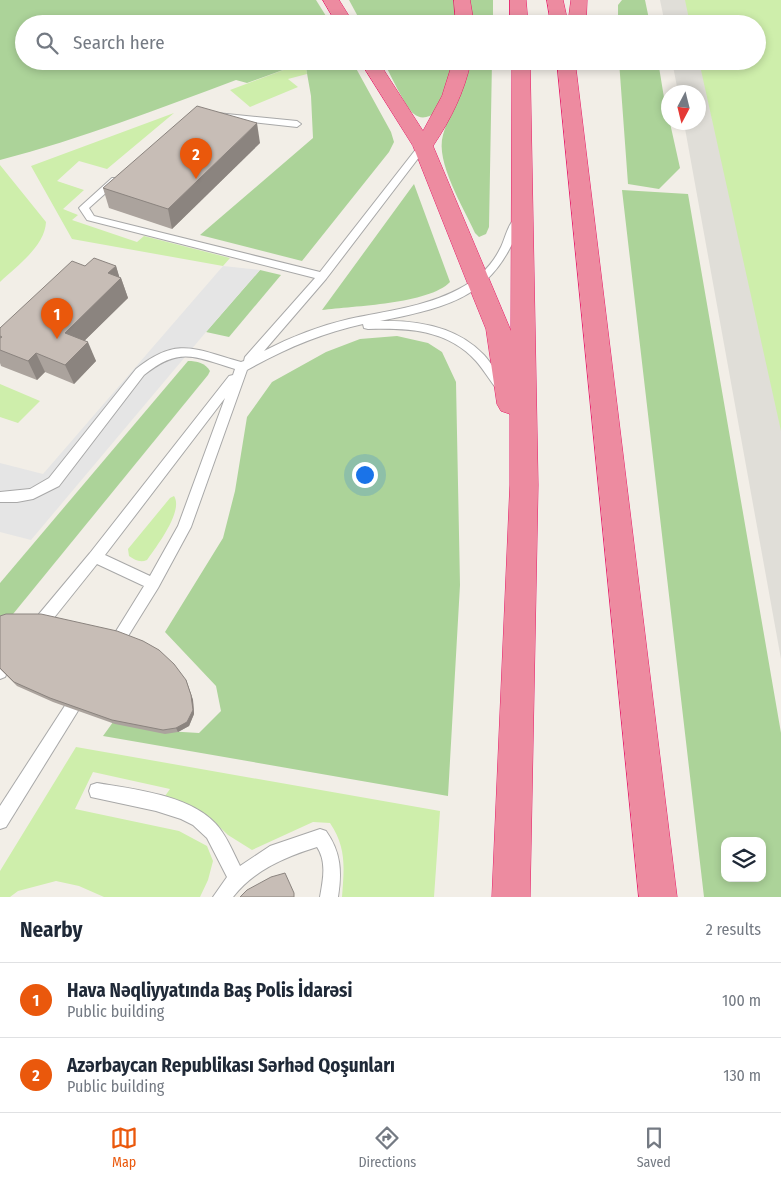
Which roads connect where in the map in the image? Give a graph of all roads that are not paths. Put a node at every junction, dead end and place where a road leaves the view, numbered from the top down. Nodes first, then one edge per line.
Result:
1 (331, 0) edge
2 (462, 0) edge
3 (518, 0) edge
4 (555, 0) edge
5 (579, 0) edge
6 (340, 15) edge
7 (464, 15) edge
8 (519, 15) edge
9 (558, 15) edge
10 (577, 15) edge
11 (375, 70) edge
12 (461, 70) edge
13 (521, 70) edge
14 (569, 70) edge
15 (203, 116) edge
16 (296, 124) dead end
17 (422, 146) junction
18 (124, 172) edge
19 (522, 207) junction
20 (322, 276) junction
21 (479, 282) junction
22 (333, 327) junction
23 (242, 367) junction
24 (509, 398) junction
25 (524, 485) junction
26 (0, 497) edge
27 (95, 557) junction
28 (153, 584) junction
29 (44, 619) edge
30 (120, 636) edge
31 (71, 709) edge
32 (97, 791) dead end
33 (0, 820) edge
34 (237, 878) junction
35 (222, 897) edge
36 (329, 897) edge
37 (511, 897) edge
38 (658, 897) edge

1 - 6 highway
2 - 7 highway
3 - 8 highway
4 - 9 highway
5 - 10 highway
11 - 17 highway
12 - 17 highway
13 - 19 highway
14 - 38 highway
15 - 16 lane
17 - 20 lane
17 - 21 highway
18 - 20 lane
19 - 21 lane
19 - 25 highway
20 - 23 lane
21 - 22 lane
21 - 24 highway
22 - 23 lane
22 - 24 lane
23 - 26 lane
23 - 27 lane
23 - 28 lane
24 - 25 highway
25 - 37 highway
27 - 28 lane
27 - 29 lane
28 - 30 lane
31 - 33 lane
32 - 34 lane
34 - 35 lane
34 - 36 lane

